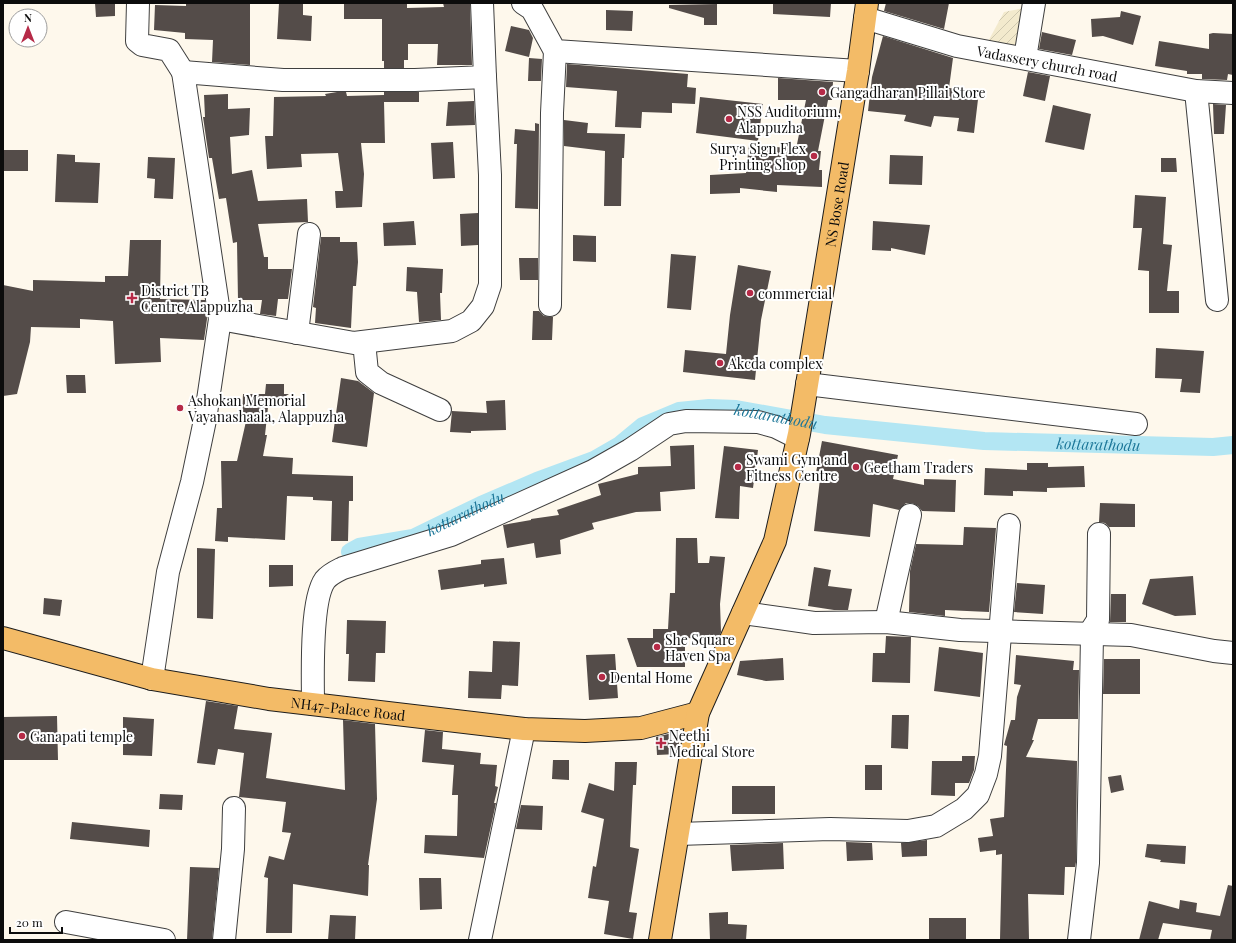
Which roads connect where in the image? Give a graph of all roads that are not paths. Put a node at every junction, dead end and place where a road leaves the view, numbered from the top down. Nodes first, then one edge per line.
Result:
1 (138, 3) edge
2 (482, 3) edge
3 (523, 3) edge
4 (1034, 3) edge
5 (866, 11) edge
6 (555, 51) junction
7 (1025, 58) junction
8 (858, 71) junction
9 (183, 72) junction
10 (485, 77) junction
11 (1196, 91) junction
12 (1233, 94) edge
13 (309, 234) dead end
14 (1217, 300) dead end
15 (550, 305) dead end
16 (220, 319) junction
17 (297, 333) junction
18 (364, 342) junction
19 (806, 395) junction
20 (440, 410) dead end
21 (1136, 424) dead end
22 (799, 436) junction
23 (910, 515) dead end
24 (1009, 525) dead end
25 (1099, 534) dead end
26 (744, 613) junction
27 (886, 622) junction
28 (1000, 630) junction
29 (1090, 635) junction
30 (3, 638) edge
31 (1233, 653) edge
32 (152, 679) junction
33 (313, 704) junction
34 (698, 713) junction
35 (524, 729) junction
36 (234, 808) dead end
37 (678, 834) junction
38 (66, 922) dead end
39 (164, 940) edge
40 (224, 940) edge
41 (480, 940) edge
42 (660, 940) edge
43 (1079, 940) edge

1 - 9 street
2 - 10 street
3 - 6 street
4 - 7 street
5 - 7 street, Vadassery church road
5 - 8 main road, NS Bose Road
6 - 8 street
6 - 15 street
7 - 11 street, Vadassery church road
8 - 19 main road, NS Bose Road
9 - 10 street
9 - 16 street
10 - 18 street
11 - 12 street, Vadassery church road
11 - 14 street
13 - 17 street
16 - 17 street
16 - 32 street
17 - 18 street
18 - 20 street
19 - 21 street
19 - 22 main road, NS Bose Road
22 - 26 main road, NS Bose Road
22 - 33 street
23 - 27 street
24 - 28 street
25 - 29 street
26 - 27 street
26 - 34 main road, NS Bose Road
27 - 28 street
28 - 29 street
28 - 37 street
29 - 31 street
29 - 43 street
30 - 32 main road, NH47-Palace Road
32 - 33 main road, NH47-Palace Road
33 - 35 main road, NH47-Palace Road
34 - 35 main road, NH47-Palace Road
34 - 37 main road, NS Bose Road
35 - 41 street
36 - 40 street
37 - 42 main road, NS Bose Road
38 - 39 street

